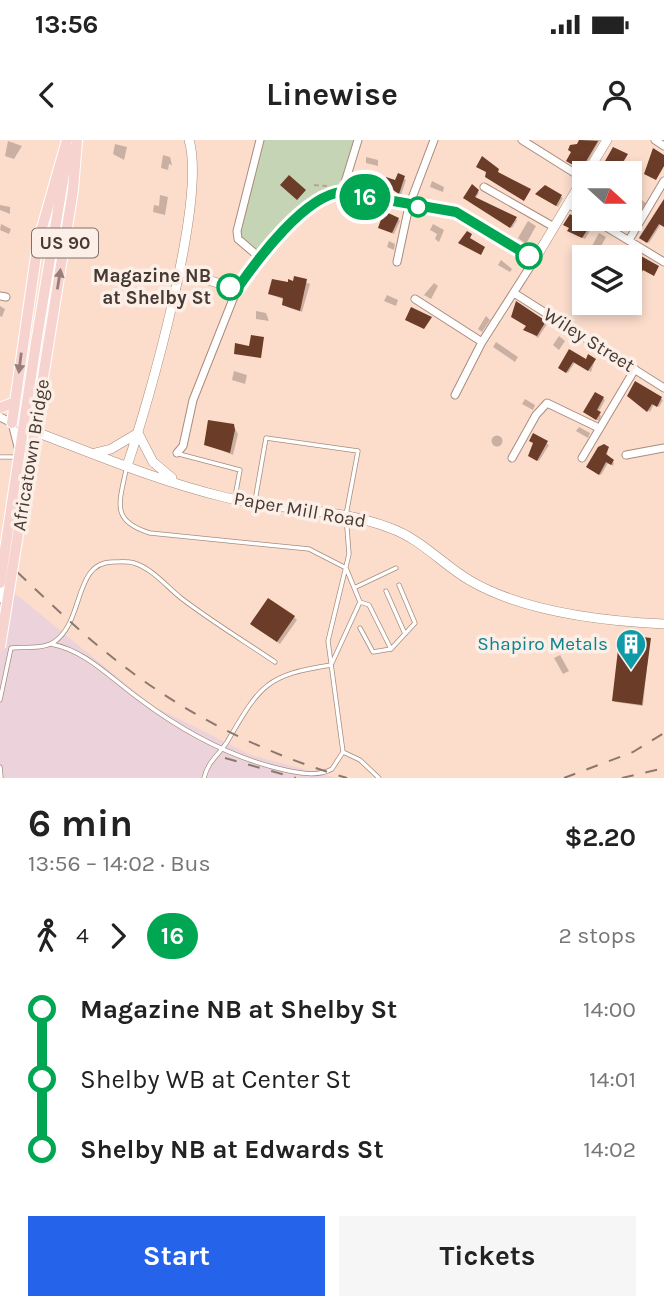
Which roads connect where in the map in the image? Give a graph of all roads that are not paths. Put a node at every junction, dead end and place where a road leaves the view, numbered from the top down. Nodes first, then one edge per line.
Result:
1 (67, 140) edge
2 (76, 140) edge
3 (189, 140) edge
4 (261, 140) edge
5 (358, 140) edge
6 (434, 140) edge
7 (522, 140) edge
8 (607, 140) edge
9 (655, 140) edge
10 (664, 146) edge
11 (594, 161) edge
12 (572, 169) edge
13 (664, 181) edge
14 (484, 187) dead end
15 (342, 192) junction
16 (572, 197) edge
17 (568, 204) junction
18 (408, 206) junction
19 (572, 206) edge
20 (554, 227) junction
21 (614, 231) edge
22 (629, 240) junction
23 (258, 257) junction
24 (535, 259) junction
25 (397, 262) dead end
26 (664, 262) edge
27 (178, 271) junction
28 (237, 289) junction
29 (514, 292) junction
30 (415, 299) dead end
31 (482, 342) junction
32 (635, 369) junction
33 (664, 388) edge
34 (455, 395) dead end
35 (15, 402) junction
36 (0, 408) edge
37 (0, 417) edge
38 (12, 423) junction
39 (599, 428) junction
40 (138, 433) junction
41 (663, 449) edge
42 (177, 453) joint
43 (93, 454) junction
44 (626, 455) dead end
45 (0, 457) edge
46 (21, 457) junction
47 (512, 458) dead end
48 (582, 458) dead end
49 (127, 466) junction
50 (176, 482) junction
51 (235, 499) junction
52 (255, 502) junction
53 (346, 515) junction
54 (346, 568) junction
55 (396, 568) dead end
56 (0, 583) edge
57 (399, 585) dead end
58 (356, 587) junction
59 (386, 591) dead end
60 (0, 599) edge
61 (360, 602) junction
62 (664, 624) edge
63 (360, 628) dead end
64 (405, 634) junction
65 (51, 645) junction
66 (0, 647) edge
67 (391, 649) junction
68 (275, 662) dead end
69 (331, 665) junction
70 (0, 700) edge
71 (222, 750) junction
72 (342, 752) junction
73 (0, 768) edge
74 (1, 778) edge
75 (204, 778) edge
76 (379, 778) edge

1 -> 35 main road
2 - 56 main road, Africatown Bridge / US 90, bridge
66 -> 2 main road, Africatown Bridge / US 90, bridge
3 - 27 street
4 - 23 street
5 - 15 street
6 - 18 street
7 - 12 street
8 - 11 street
9 - 10 street
13 - 22 street
14 - 20 street
15 - 18 street
15 - 23 street
16 - 17 street
17 - 19 street
17 - 20 street
18 - 24 street
18 - 25 street
20 - 24 street
21 - 22 street
22 - 26 street
23 - 28 street
24 - 29 street
27 - 28 street
27 - 40 street
28 - 42 street
29 - 31 street
29 - 32 street, Wiley Street
30 - 31 street
31 - 34 street
32 - 33 street, Wiley Street
32 - 39 street
35 - 36 main road
35 - 38 main road
37 - 38 street
38 - 43 street, Paper Mill Road
38 - 46 street
39 - 47 street
39 - 48 street
40 - 43 street
40 - 49 street
40 - 50 street
41 - 44 street
42 - 51 lane
43 - 49 street, Paper Mill Road
45 - 46 lane
46 - 60 street
49 - 50 street, Paper Mill Road
49 - 54 lane
50 - 51 street, Paper Mill Road
51 - 52 street, Paper Mill Road
52 - 53 street, Paper Mill Road
52 - 53 lane
53 - 54 lane
53 - 62 street, Paper Mill Road
54 - 58 lane
54 - 69 lane
55 - 58 lane
57 - 64 lane
58 - 61 lane
59 - 64 lane
61 - 67 lane
61 - 69 lane
63 - 67 lane
64 - 67 lane
65 - 68 lane
65 - 70 lane
65 - 71 lane
69 - 71 lane
69 - 72 lane
71 - 72 lane
71 - 75 lane
72 - 76 lane
73 - 74 lane

